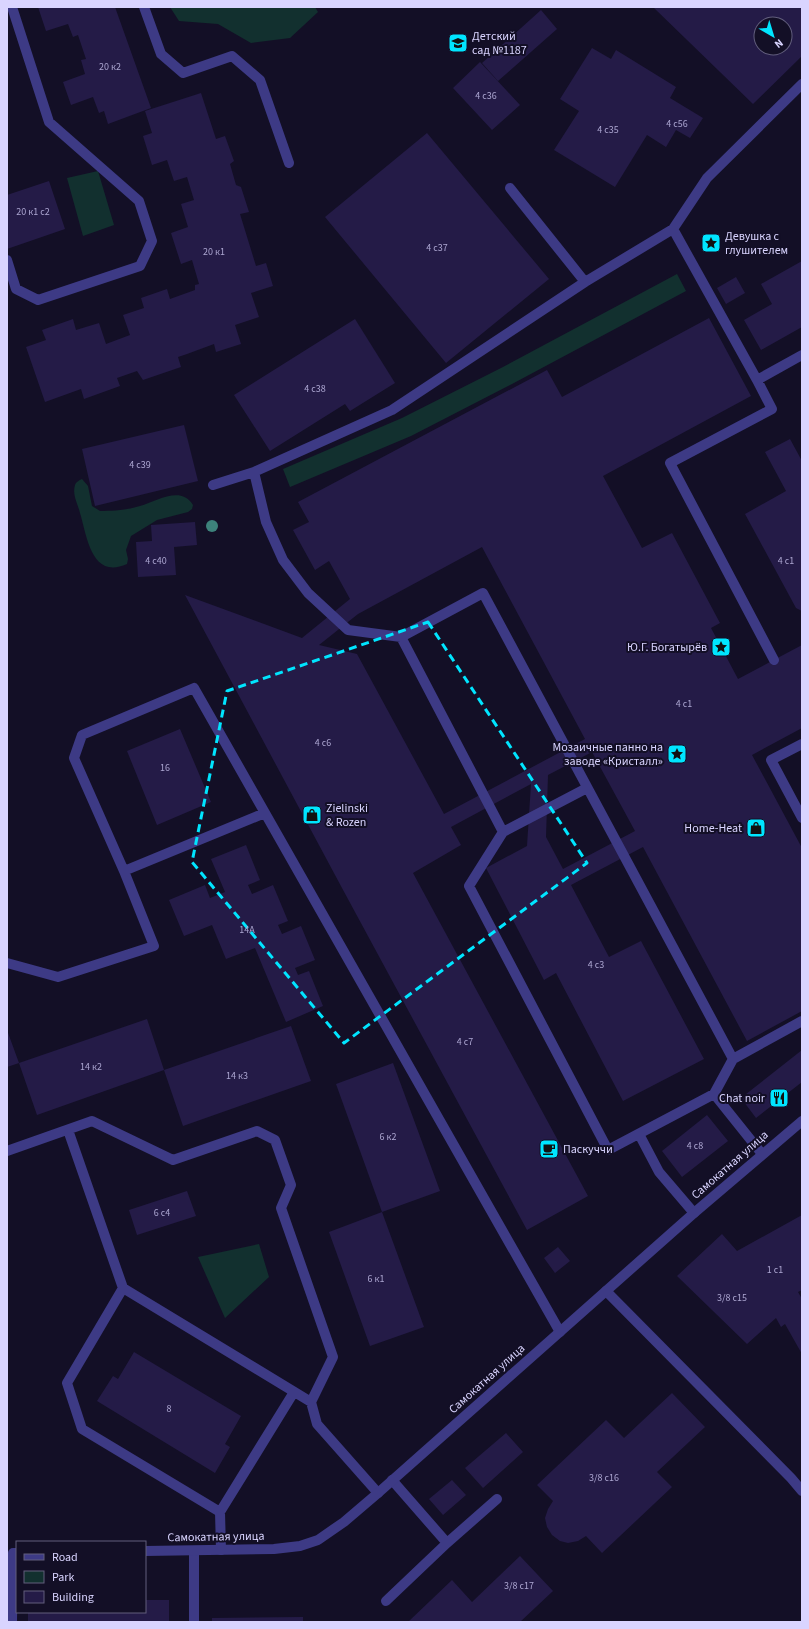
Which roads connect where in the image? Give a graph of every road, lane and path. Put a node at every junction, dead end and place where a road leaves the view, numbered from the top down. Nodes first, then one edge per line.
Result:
1 (12, 7) edge
2 (144, 7) edge
3 (802, 84) edge
4 (289, 163) dead end
5 (510, 188) dead end
6 (673, 229) junction
7 (7, 260) edge
8 (585, 282) junction
9 (802, 355) edge
10 (757, 380) junction
11 (254, 472) junction
12 (213, 485) dead end
13 (401, 637) junction
14 (774, 660) dead end
15 (802, 744) edge
16 (587, 788) junction
17 (265, 813) junction
18 (802, 818) edge
19 (503, 832) junction
20 (124, 871) junction
21 (7, 963) edge
22 (802, 1021) edge
23 (733, 1058) junction
24 (714, 1094) junction
25 (802, 1121) edge
26 (68, 1130) junction
27 (639, 1134) junction
28 (7, 1151) edge
29 (762, 1154) junction
30 (694, 1212) junction
31 (123, 1288) junction
32 (606, 1291) junction
33 (560, 1332) junction
34 (294, 1392) junction
35 (311, 1402) junction
36 (392, 1480) junction
37 (802, 1491) edge
38 (378, 1493) junction
39 (497, 1499) dead end
40 (220, 1512) junction
41 (447, 1543) junction
42 (221, 1550) junction
43 (146, 1551) edge
44 (194, 1551) junction
45 (12, 1553) edge
46 (386, 1601) dead end
47 (12, 1622) edge
48 (194, 1622) edge

1 - 7 street
2 - 4 street
3 - 6 street
5 - 8 street
6 - 8 street
6 - 10 street
8 - 11 street
9 - 10 street
10 - 14 street
11 - 12 street
11 - 13 street
13 - 16 street
13 - 19 street
15 - 18 street
16 - 19 street
16 - 23 street
17 - 20 street
17 - 20 street
17 - 33 street
19 - 27 street
20 - 21 street
22 - 23 street
23 - 24 street
24 - 27 street
24 - 29 street
25 - 29 street, Самокатная улица
26 - 28 street
26 - 31 street
26 - 35 street
27 - 30 street
29 - 30 street, Самокатная улица
30 - 32 street, Самокатная улица
31 - 34 street
31 - 40 street
32 - 33 street, Самокатная улица
32 - 37 street
33 - 36 street, Самокатная улица
34 - 35 street
34 - 40 street
35 - 38 street
36 - 38 street, Самокатная улица
36 - 41 street
38 - 42 street, Самокатная улица
39 - 41 street
40 - 42 street
41 - 46 street
42 - 44 street, Самокатная улица
43 - 44 street, Самокатная улица
44 - 48 street
45 - 47 street

